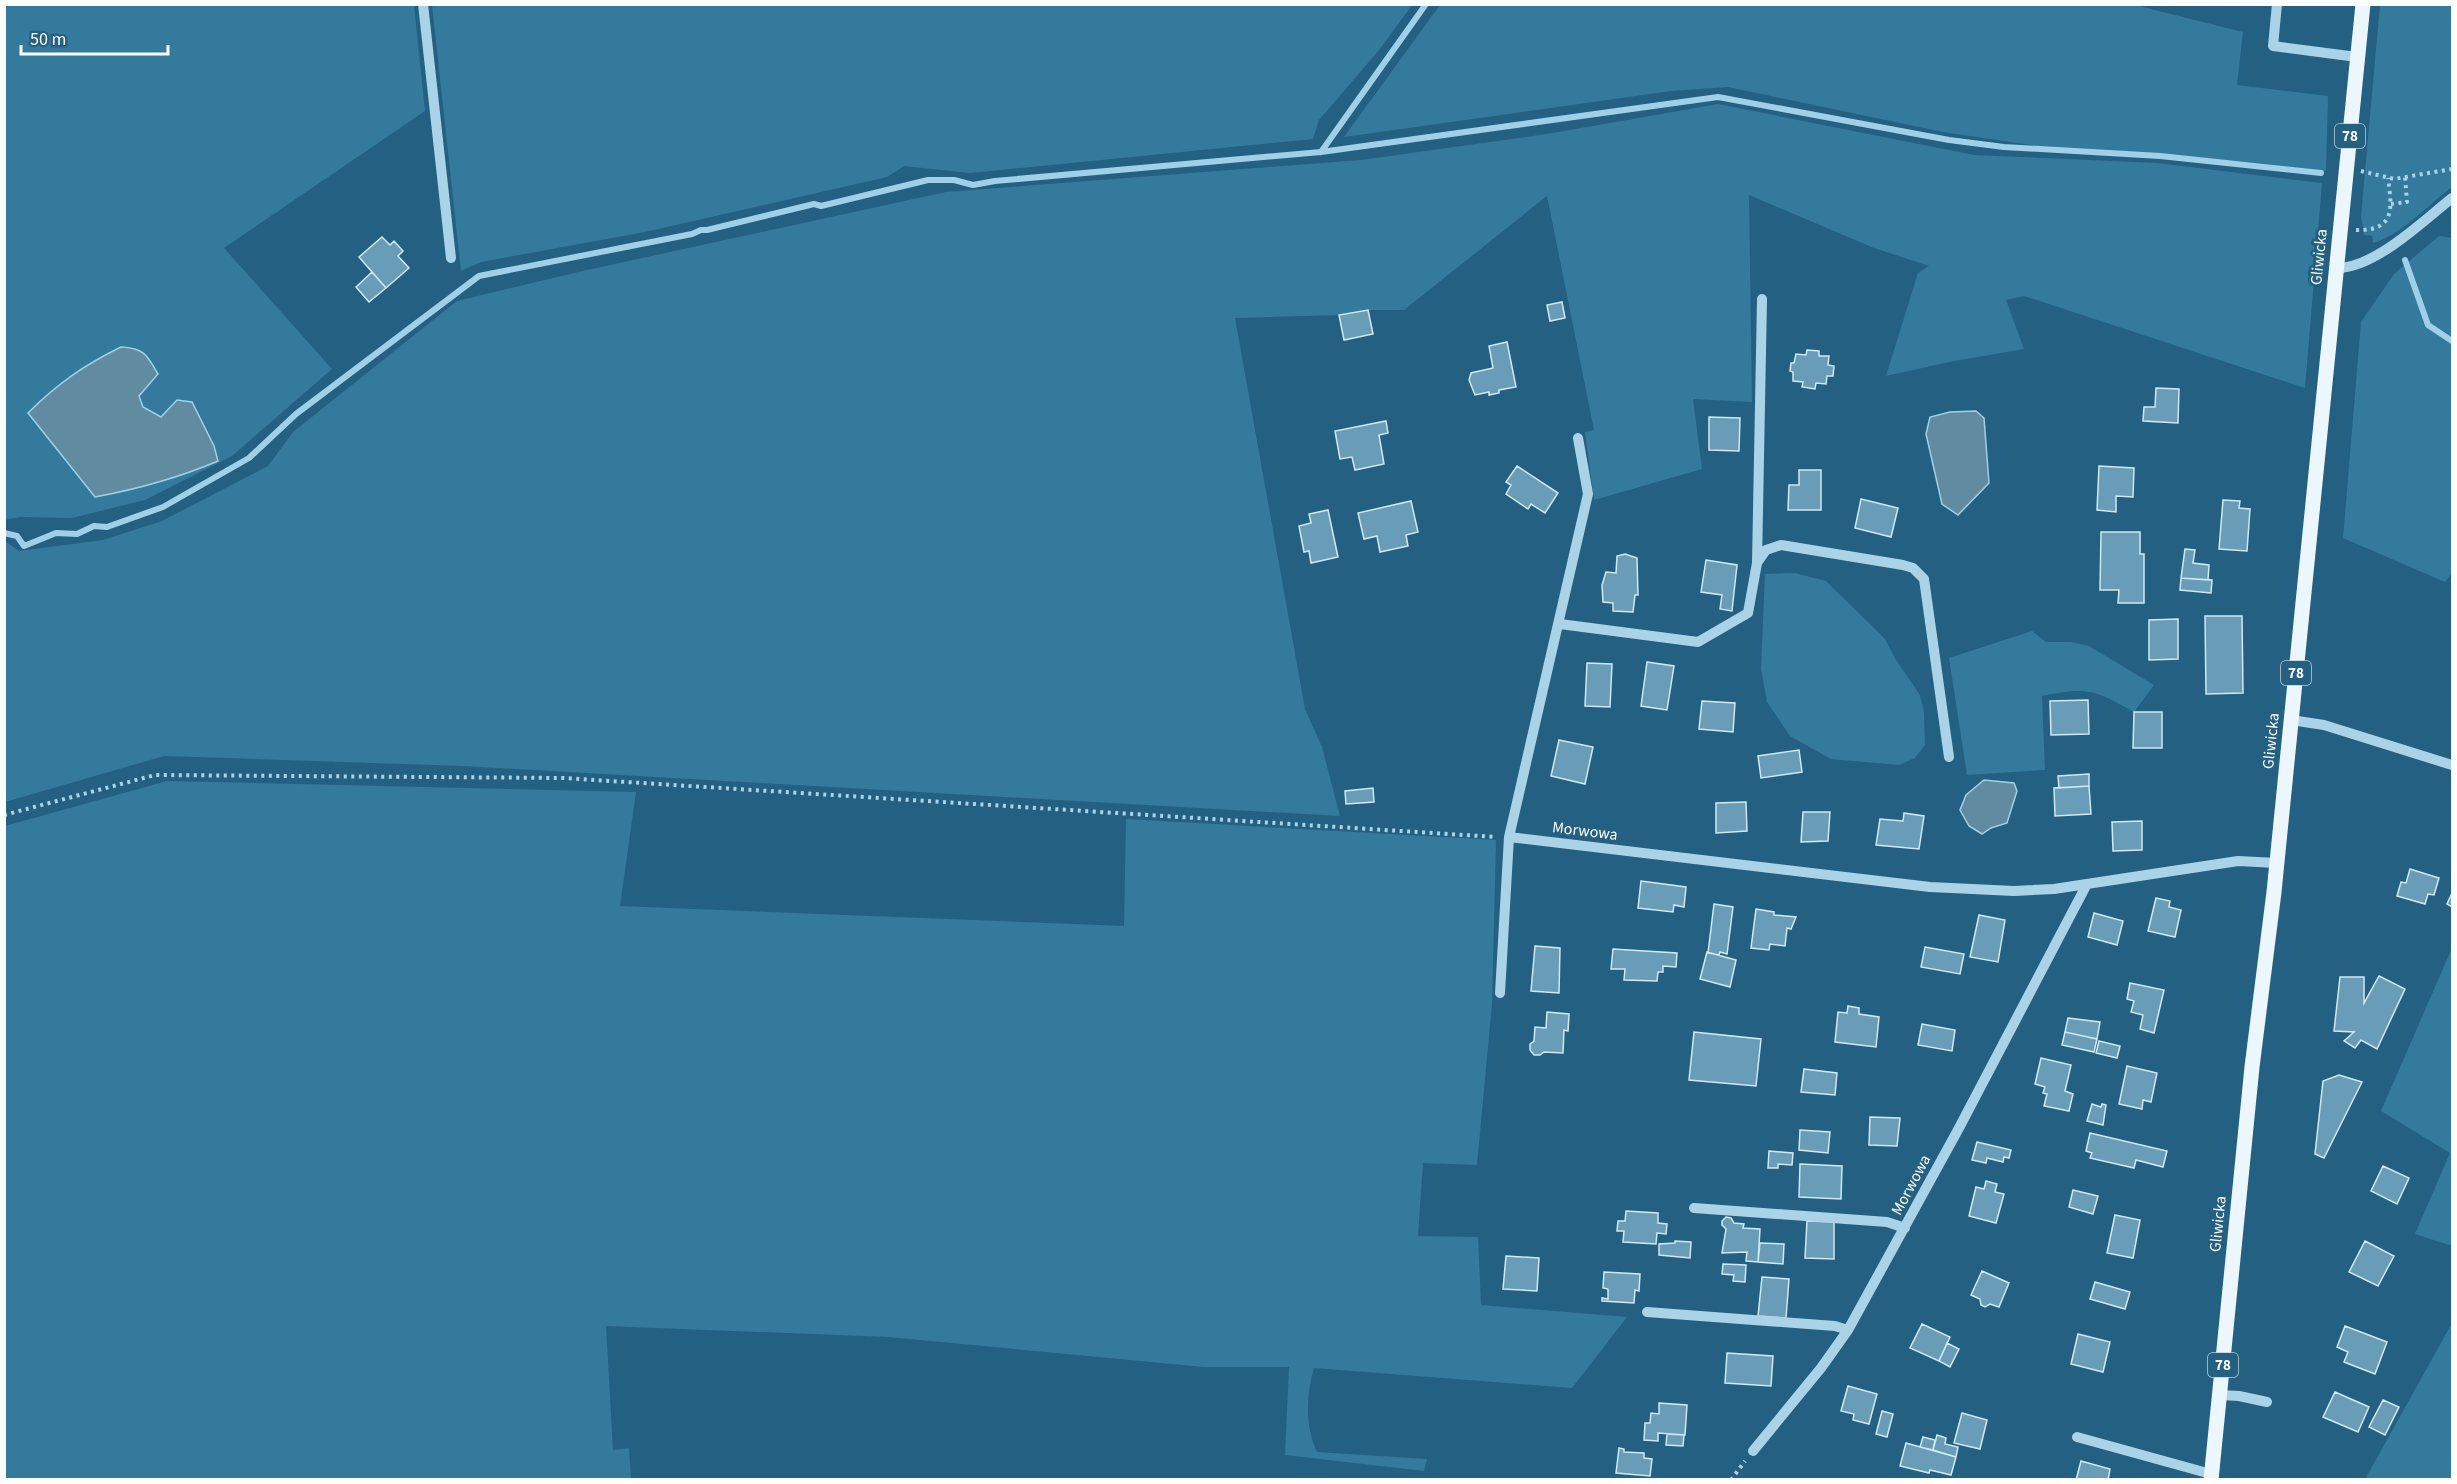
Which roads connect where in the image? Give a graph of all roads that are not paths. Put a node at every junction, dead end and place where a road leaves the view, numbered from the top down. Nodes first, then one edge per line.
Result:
1 (423, 4) edge
2 (2277, 4) edge
3 (2362, 4) edge
4 (2358, 57) junction
5 (2452, 198) edge
6 (451, 258) dead end
7 (2336, 268) junction
8 (1762, 298) dead end
9 (1578, 438) dead end
10 (1756, 563) junction
11 (1560, 624) junction
12 (2291, 720) junction
13 (1949, 757) dead end
14 (2452, 765) edge
15 (1509, 837) junction
16 (2277, 863) junction
17 (2087, 884) junction
18 (1500, 993) dead end
19 (1694, 1208) dead end
20 (1905, 1228) junction
21 (1647, 1312) dead end
22 (1848, 1330) junction
23 (2220, 1395) junction
24 (2266, 1402) dead end
25 (2077, 1437) dead end
26 (1753, 1451) road end
27 (2211, 1477) edge

1 - 6 street
2 - 4 street
3 - 4 main road, Gliwicka / 78
4 - 7 main road, Gliwicka / 78
5 - 7 street
7 - 12 main road, Gliwicka / 78
8 - 10 street
9 - 11 street
10 - 11 street
10 - 13 street
11 - 15 street
12 - 14 street
12 - 16 main road, Gliwicka / 78
15 - 17 street, Morwowa
15 - 18 street
16 - 17 street, Morwowa
16 - 23 main road, Gliwicka / 78
17 - 20 street, Morwowa
19 - 20 street
20 - 22 street, Morwowa
21 - 22 street
22 - 26 street, Morwowa
23 - 24 street
23 - 27 main road, Gliwicka / 78
25 - 27 street

